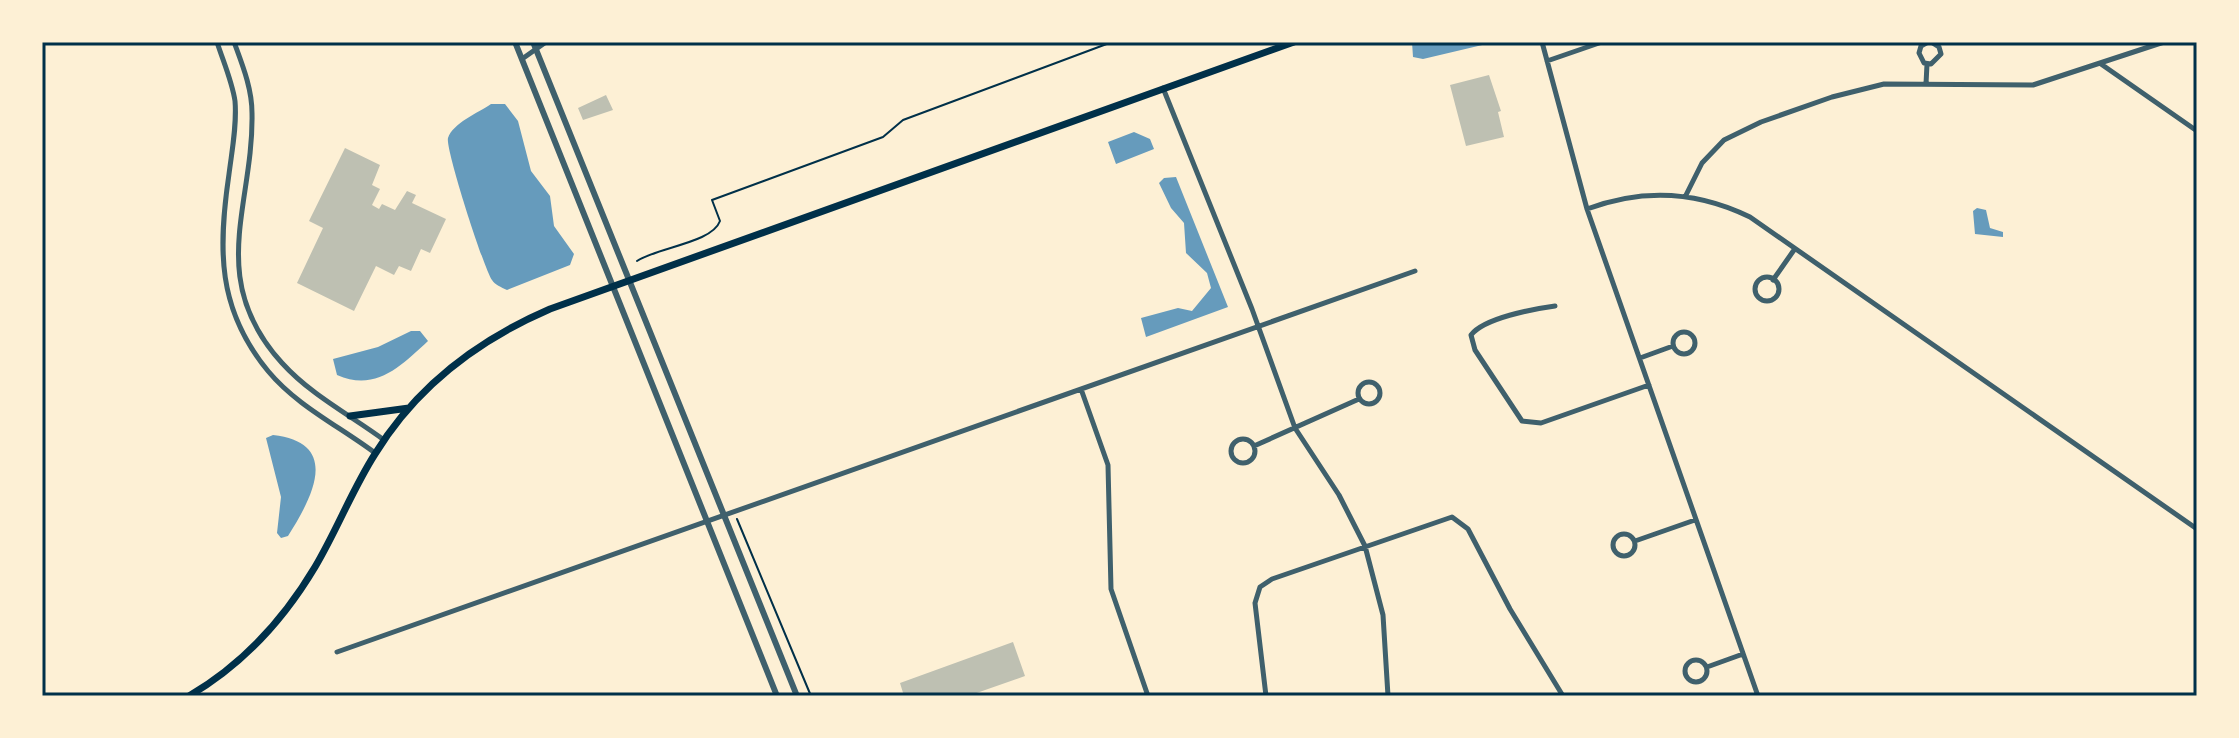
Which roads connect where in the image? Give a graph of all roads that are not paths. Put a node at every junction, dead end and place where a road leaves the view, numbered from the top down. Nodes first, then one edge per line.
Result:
1 (217, 42) edge
2 (234, 42) edge
3 (515, 42) edge
4 (546, 42) edge
5 (1294, 42) edge
6 (1542, 42) edge
7 (1602, 42) edge
8 (1930, 42) edge
9 (2164, 42) edge
10 (534, 44) edge
11 (522, 59) junction
12 (1547, 61) junction
13 (1927, 64) junction
14 (2101, 64) junction
15 (1926, 84) junction
16 (1163, 88) junction
17 (2197, 131) edge
18 (1686, 195) junction
19 (1587, 209) junction
20 (1794, 250) junction
21 (1415, 271) dead end
22 (1773, 280) junction
23 (628, 282) junction
24 (613, 287) junction
25 (1555, 306) dead end
26 (1259, 325) junction
27 (1673, 346) junction
28 (1640, 358) junction
29 (1649, 385) junction
30 (1081, 389) junction
31 (1359, 399) junction
32 (409, 408) junction
33 (350, 416) junction
34 (1295, 428) junction
35 (384, 440) junction
36 (1254, 446) junction
37 (375, 453) junction
38 (723, 514) junction
39 (708, 520) junction
40 (1695, 520) junction
41 (2197, 529) edge
42 (1635, 541) junction
43 (1365, 546) junction
44 (337, 652) dead end
45 (1743, 654) junction
46 (1707, 667) junction
47 (189, 696) edge
48 (777, 696) edge
49 (797, 696) edge
50 (1148, 696) edge
51 (1266, 696) edge
52 (1388, 696) edge
53 (1563, 696) edge
54 (1758, 696) edge

1 - 37 street
2 - 33 street
3 - 11 street
4 - 10 street
5 - 16 main road
6 - 12 street
7 - 12 street
8 - 13 street
8 - 13 street
9 - 14 street
10 - 11 street
10 - 23 street
11 - 24 street
12 - 19 street
13 - 15 street
14 - 15 street
14 - 17 street
15 - 18 street
16 - 23 main road
16 - 26 street
18 - 19 street
18 - 20 street
19 - 28 street
20 - 22 street
20 - 41 street
21 - 26 street
22 - 22 street
23 - 24 main road
23 - 38 street
24 - 32 main road
24 - 39 street
25 - 29 street
26 - 30 street
26 - 34 street
27 - 27 street
27 - 28 street
28 - 29 street
29 - 40 street
30 - 38 street
30 - 50 street
31 - 31 street
31 - 34 street
32 - 33 main road
32 - 35 main road
33 - 35 street
34 - 36 street
34 - 43 street
35 - 37 main road
36 - 36 street
37 - 47 main road
38 - 39 street
38 - 49 street
39 - 44 street
39 - 48 street
40 - 42 street
40 - 45 street
42 - 42 street
43 - 51 street
43 - 52 street
43 - 53 street
45 - 46 street
45 - 54 street
46 - 46 street

